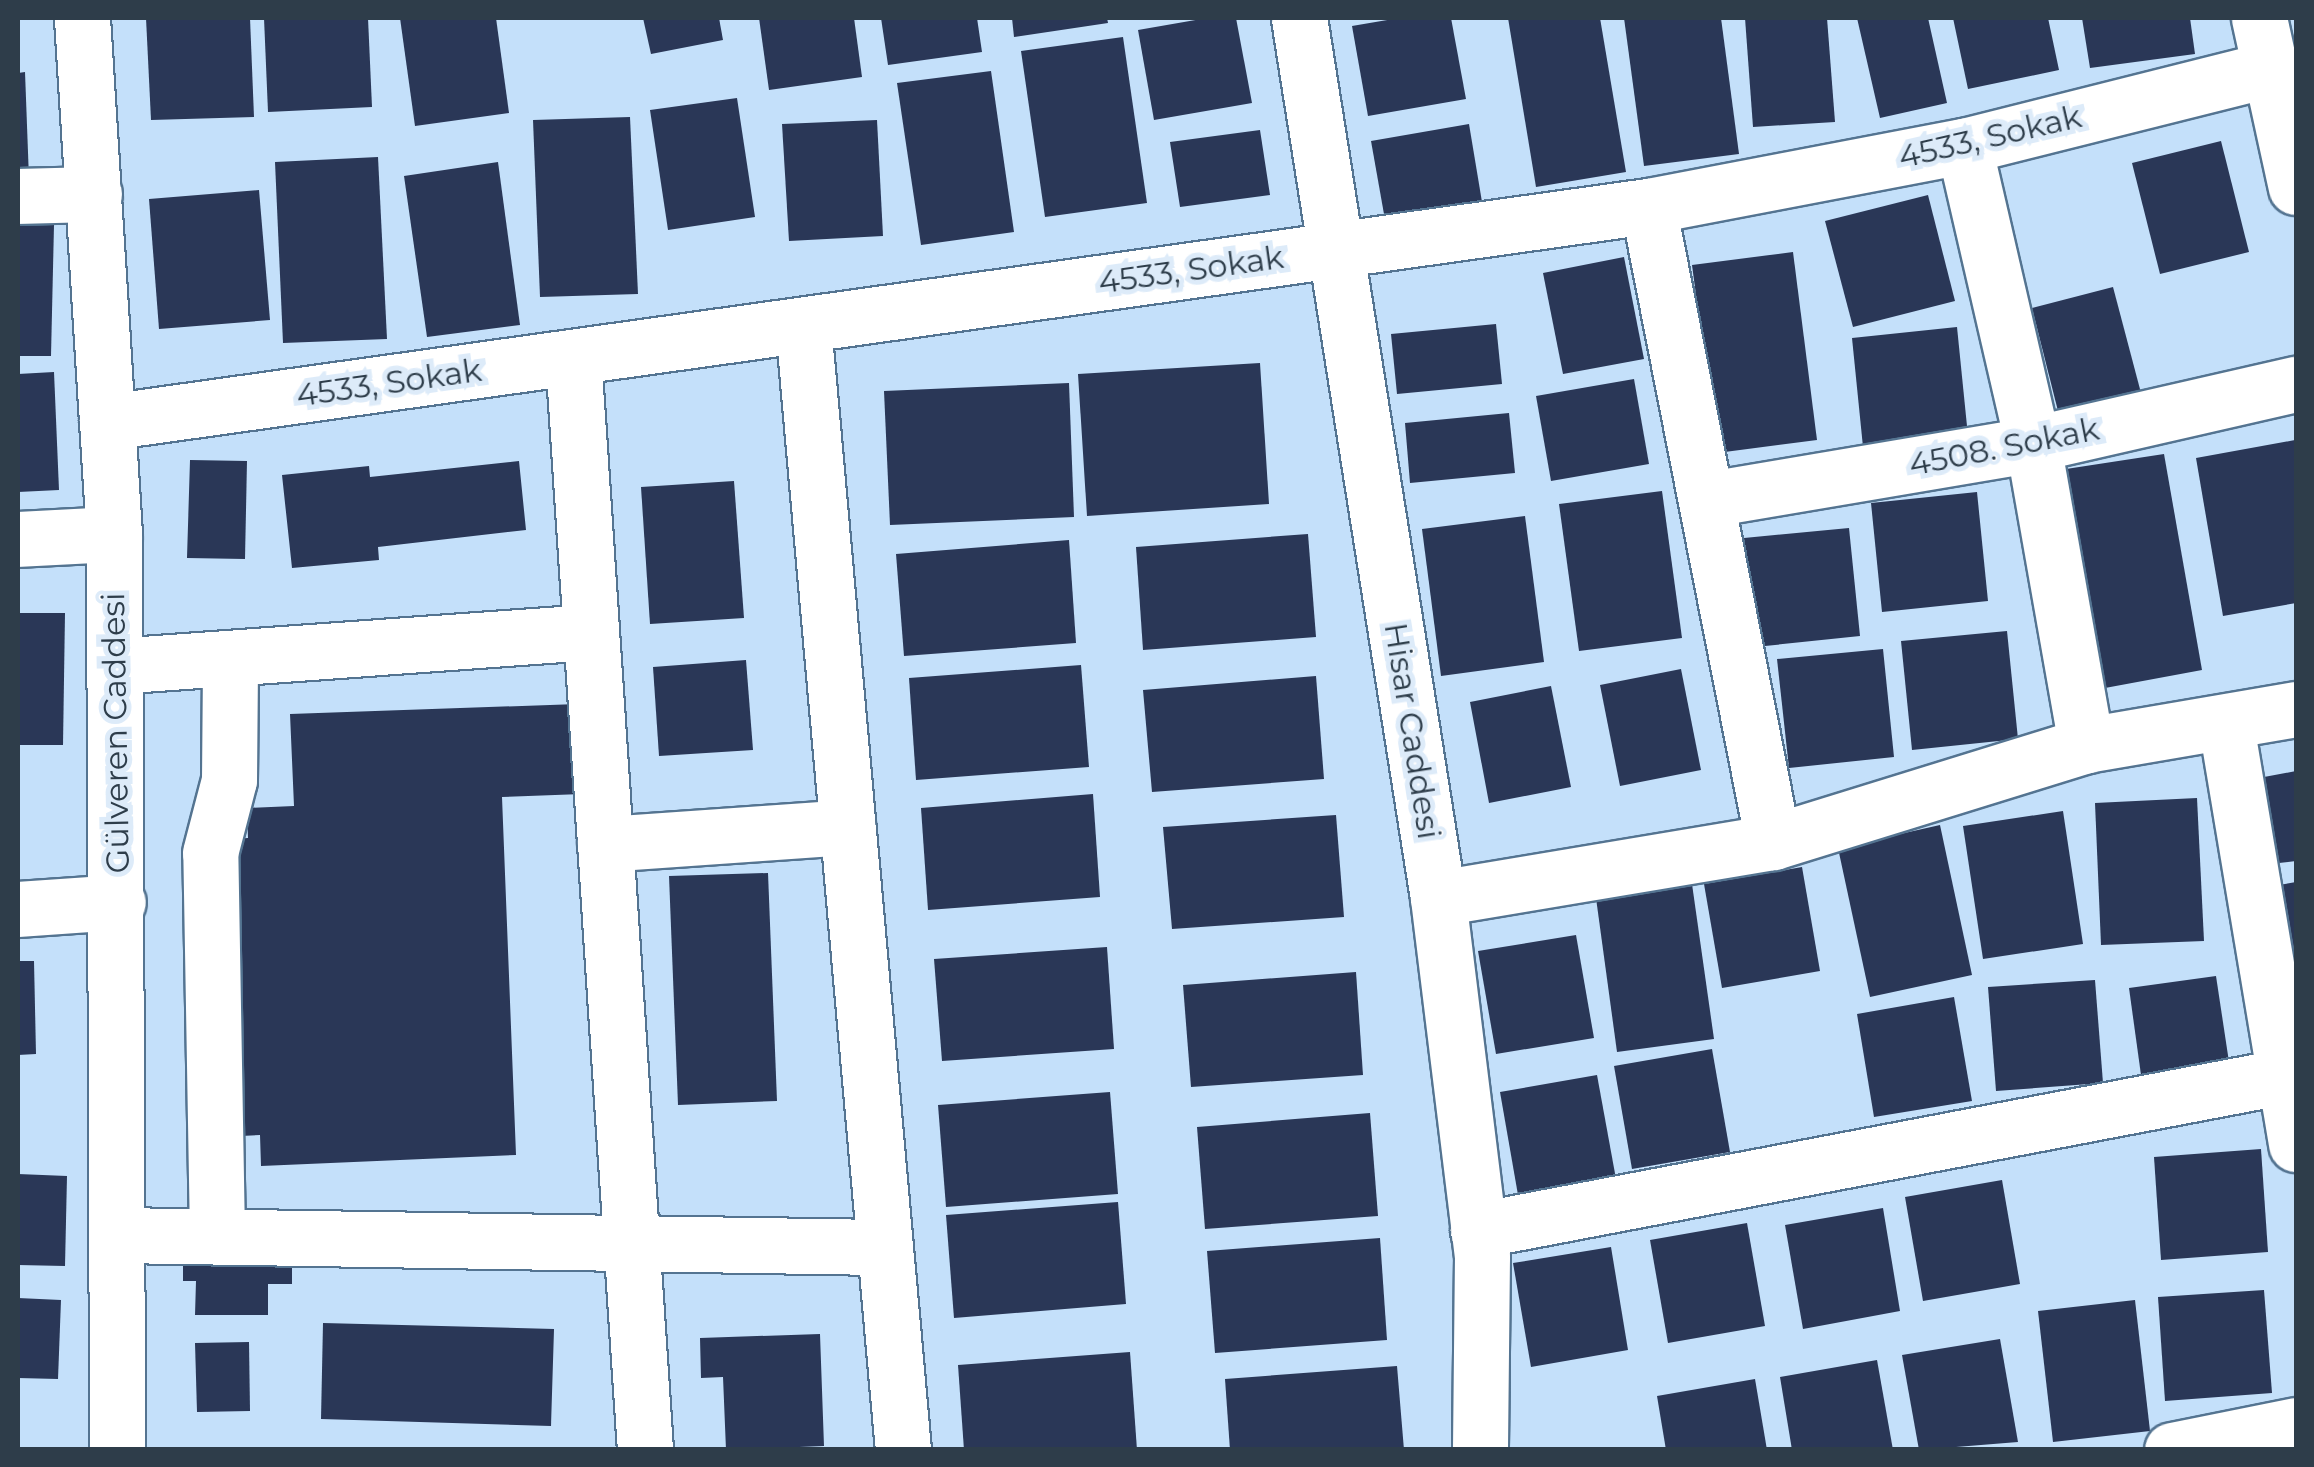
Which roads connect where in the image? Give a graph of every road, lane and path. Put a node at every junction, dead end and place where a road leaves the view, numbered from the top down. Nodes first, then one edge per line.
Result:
1 (82, 18) edge
2 (1299, 18) edge
3 (2263, 44) edge
4 (1964, 146) junction
5 (2296, 187) edge
6 (94, 194) junction
7 (18, 196) edge
8 (1648, 206) junction
9 (1337, 249) junction
10 (803, 325) junction
11 (573, 357) junction
12 (2296, 384) edge
13 (107, 422) junction
14 (2033, 444) junction
15 (1709, 499) junction
16 (114, 534) junction
17 (18, 539) edge
18 (591, 632) junction
19 (230, 658) junction
20 (116, 666) junction
21 (2296, 709) edge
22 (2226, 724) junction
23 (2086, 745) junction
24 (848, 827) junction
25 (1773, 842) junction
26 (605, 844) junction
27 (1438, 898) junction
28 (118, 902) junction
29 (18, 909) edge
30 (2285, 1076) junction
31 (2296, 1144) edge
32 (1478, 1230) junction
33 (117, 1234) junction
34 (217, 1236) junction
35 (631, 1243) junction
36 (885, 1247) junction
37 (2296, 1425) edge
38 (117, 1450) edge
39 (645, 1450) edge
40 (903, 1450) edge
41 (1480, 1450) edge
42 (2172, 1450) edge

1 - 6 street, Gülveren Caddesi
2 - 9 street, Hisar Caddesi
3 - 4 street, 4533, Sokak
3 - 5 street
4 - 8 street, 4533, Sokak
4 - 14 street
6 - 7 street
6 - 13 street, Gülveren Caddesi
8 - 9 street, 4533, Sokak
8 - 15 street
9 - 10 street, 4533, Sokak
9 - 27 street, Hisar Caddesi
10 - 11 street, 4533, Sokak
10 - 24 street
11 - 13 street, 4533, Sokak
11 - 18 street
12 - 14 street, 4508. Sokak
13 - 16 street, Gülveren Caddesi
14 - 15 street, 4508. Sokak
14 - 23 street
15 - 25 street
16 - 17 street
16 - 20 street, Gülveren Caddesi
18 - 19 street
18 - 26 street
19 - 20 street
19 - 34 street
20 - 28 street, Gülveren Caddesi
21 - 22 street
22 - 23 street
22 - 30 street
23 - 25 street
24 - 26 street
24 - 36 street
25 - 27 street
26 - 35 street
27 - 32 street, Hisar Caddesi
28 - 29 street
28 - 33 street, Gülveren Caddesi
30 - 31 street
30 - 32 street
32 - 41 street, Hisar Caddesi
33 - 34 street
33 - 38 street, Gülveren Caddesi
34 - 35 street
35 - 36 street
35 - 39 street
36 - 40 street
37 - 42 street

